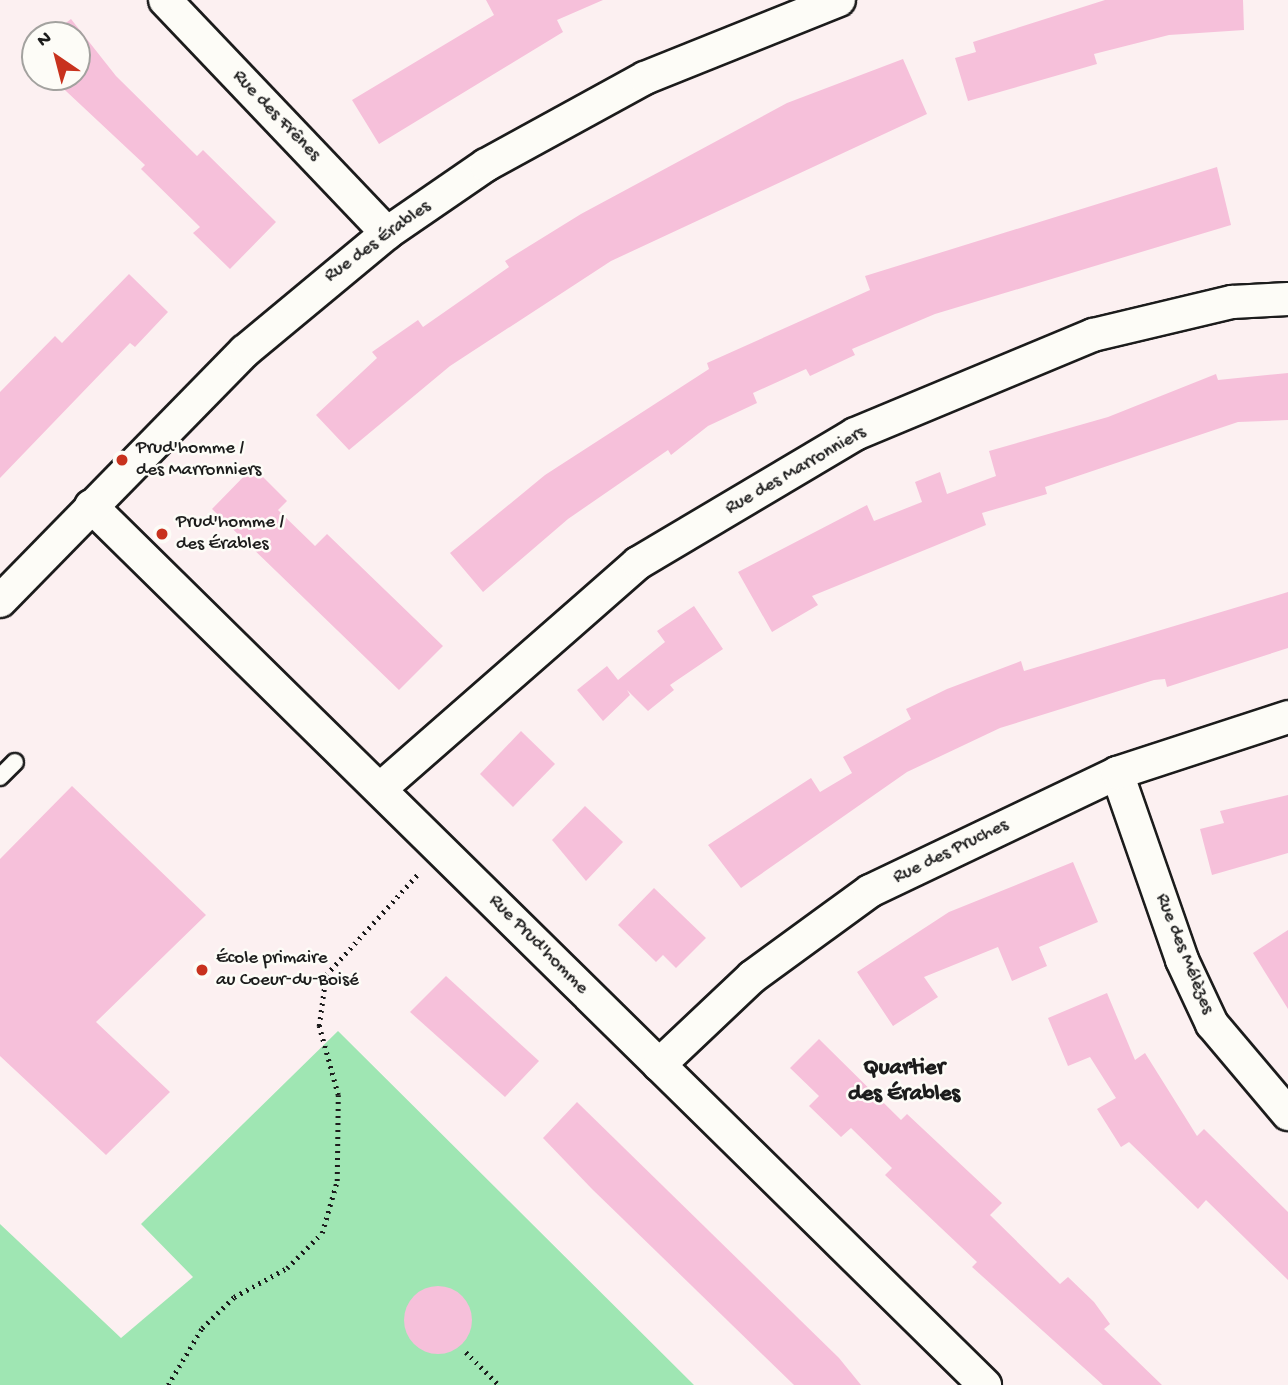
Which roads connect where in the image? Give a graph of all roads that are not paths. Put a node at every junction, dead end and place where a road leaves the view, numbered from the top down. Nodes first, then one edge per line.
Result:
1 (165, 0) edge
2 (838, 0) edge
3 (387, 233) junction
4 (1288, 299) edge
5 (91, 506) junction
6 (0, 601) edge
7 (1288, 717) edge
8 (15, 762) dead end
9 (1117, 773) junction
10 (0, 777) edge
11 (380, 789) junction
12 (659, 1065) junction
13 (1288, 1114) edge
14 (985, 1385) edge

1 - 3 street, Rue des Frênes
2 - 3 street, Rue des Érables
3 - 5 street, Rue des Érables
4 - 11 street, Rue des Marronniers
5 - 6 street, Rue des Érables
5 - 11 street, Rue Prud'homme
7 - 9 street, Rue des Pruches
8 - 10 lane
9 - 12 street, Rue des Pruches
9 - 13 street, Rue des Mélèzes
11 - 12 street, Rue Prud'homme
12 - 14 street, Rue Prud'homme

